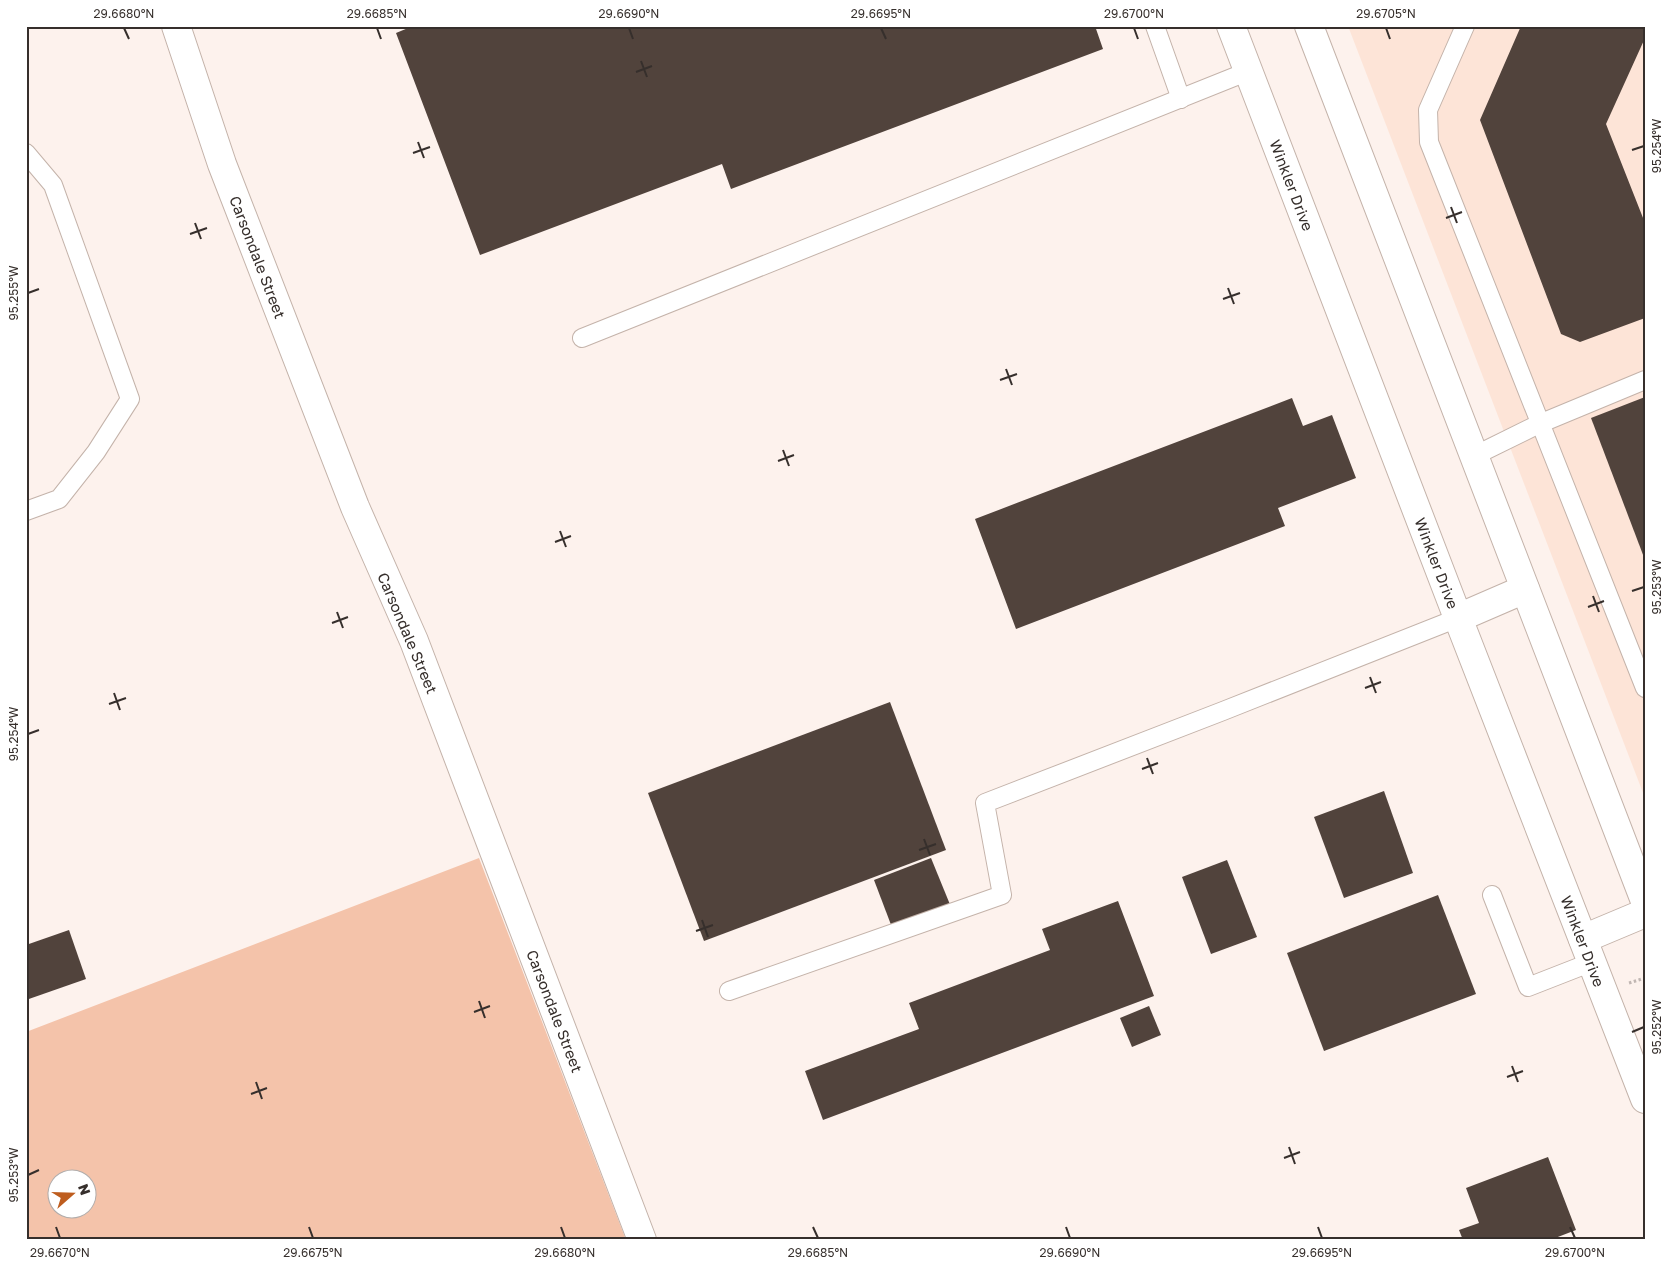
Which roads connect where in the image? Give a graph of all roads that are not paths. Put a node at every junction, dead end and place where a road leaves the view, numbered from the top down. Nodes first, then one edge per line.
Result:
1 (176, 26) edge
2 (1155, 26) edge
3 (1231, 26) edge
4 (1309, 26) edge
5 (1465, 26) edge
6 (1249, 71) junction
7 (1181, 98) junction
8 (26, 154) edge
9 (582, 338) dead end
10 (1645, 380) edge
11 (1539, 424) junction
12 (1474, 456) junction
13 (26, 511) edge
14 (1525, 589) junction
15 (1458, 618) junction
16 (1645, 688) edge
17 (1492, 895) dead end
18 (1645, 901) edge
19 (1645, 912) edge
20 (1587, 951) junction
21 (729, 991) dead end
22 (1645, 1099) edge
23 (642, 1240) edge

1 - 23 main road, Carsondale Street
2 - 7 lane
3 - 6 main road, Winkler Drive
4 - 12 main road
5 - 11 lane
6 - 7 lane
6 - 15 main road, Winkler Drive
7 - 9 lane
8 - 13 lane
10 - 11 lane
11 - 12 lane
11 - 16 lane
12 - 14 main road
14 - 15 main road
14 - 18 main road
15 - 20 main road, Winkler Drive
15 - 21 lane
17 - 20 lane
19 - 20 main road
20 - 22 main road, Winkler Drive

